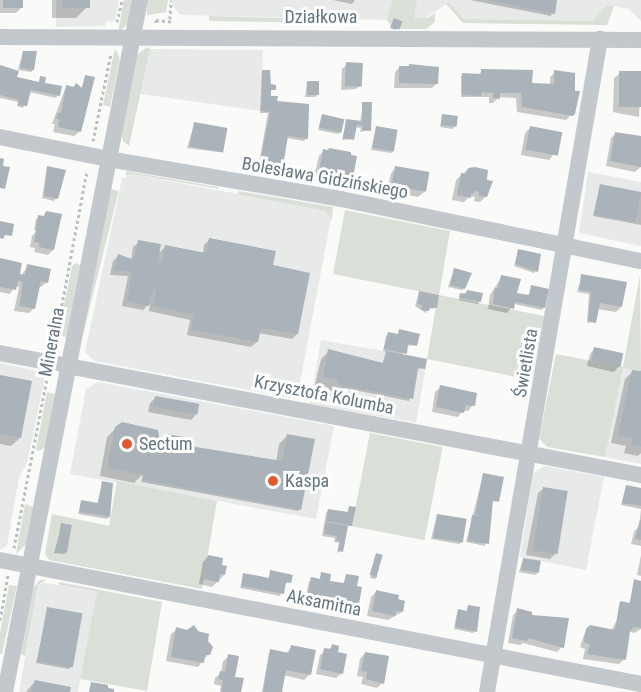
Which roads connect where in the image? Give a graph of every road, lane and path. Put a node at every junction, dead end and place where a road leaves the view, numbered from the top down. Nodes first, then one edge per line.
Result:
1 (122, 0) edge
2 (140, 0) edge
3 (171, 0) edge
4 (170, 20) dead end
5 (115, 31) dead end
6 (133, 36) junction
7 (0, 37) edge
8 (600, 39) junction
9 (641, 40) edge
10 (112, 48) dead end
11 (0, 137) edge
12 (92, 149) dead end
13 (108, 159) junction
14 (89, 163) dead end
15 (566, 246) junction
16 (641, 261) edge
17 (0, 353) edge
18 (52, 354) dead end
19 (67, 366) junction
20 (49, 370) dead end
21 (529, 454) junction
22 (641, 475) edge
23 (7, 562) edge
24 (29, 566) junction
25 (0, 620) edge
26 (494, 655) junction
27 (641, 684) edge
28 (5, 692) edge
29 (487, 692) edge

1 - 5 path
2 - 6 street, Mineralna
3 - 4 path
6 - 7 street, Działkowa
6 - 8 street, Działkowa
6 - 13 street, Mineralna
8 - 9 street, Działkowa
8 - 15 street, Świetlista
10 - 12 path
11 - 13 street, Bolesława Gidzińskiego
13 - 15 street, Bolesława Gidzińskiego
13 - 19 street, Mineralna
14 - 18 path
15 - 16 street, Bolesława Gidzińskiego
15 - 21 street, Świetlista
17 - 19 street, Krzysztofa Kolumba
19 - 21 street, Krzysztofa Kolumba
19 - 24 street, Mineralna
20 - 23 path
21 - 22 street, Krzysztofa Kolumba
21 - 26 street, Świetlista
23 - 24 street, Aksamitna
23 - 25 path
24 - 26 street, Aksamitna
24 - 28 street, Mineralna
26 - 27 street, Aksamitna
26 - 29 street, Świetlista

